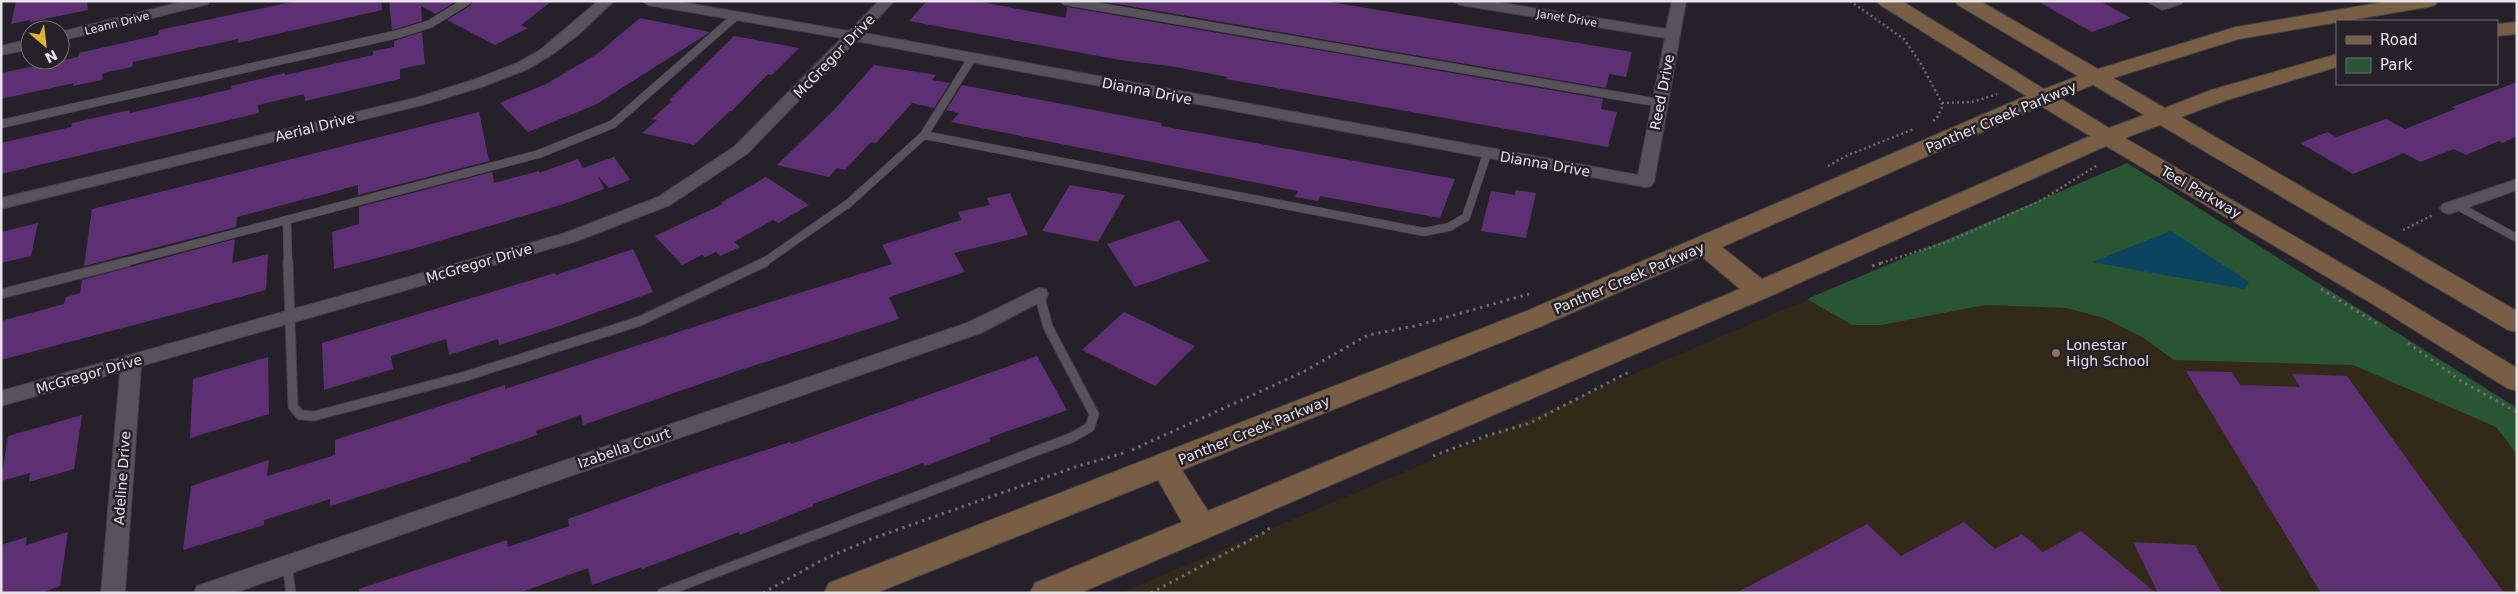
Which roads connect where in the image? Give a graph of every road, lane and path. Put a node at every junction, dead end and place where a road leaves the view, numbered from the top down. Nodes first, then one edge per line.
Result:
1 (203, 1) edge
2 (467, 1) edge
3 (607, 1) edge
4 (648, 1) edge
5 (887, 1) edge
6 (1065, 1) edge
7 (1460, 1) edge
8 (1679, 1) edge
9 (1850, 1) edge
10 (1887, 1) edge
11 (1965, 1) edge
12 (2428, 1) edge
13 (736, 16) junction
14 (2517, 28) edge
15 (2498, 30) edge
16 (70, 34) edge
17 (1673, 35) junction
18 (854, 36) junction
19 (20, 46) edge
20 (1, 51) edge
21 (972, 58) junction
22 (2336, 60) edge
23 (2095, 77) junction
24 (2005, 94) dead end
25 (2043, 98) junction
26 (1660, 103) junction
27 (1942, 103) junction
28 (2162, 116) junction
29 (1, 124) edge
30 (1929, 124) dead end
31 (1921, 127) dead end
32 (924, 135) junction
33 (2108, 137) junction
34 (1487, 154) junction
35 (2100, 164) dead end
36 (1822, 169) dead end
37 (1645, 182) joint
38 (2517, 184) edge
39 (1, 204) edge
40 (2452, 206) junction
41 (287, 221) junction
42 (2398, 233) dead end
43 (2517, 238) edge
44 (1704, 245) junction
45 (1863, 269) dead end
46 (1539, 291) dead end
47 (1759, 291) junction
48 (1, 294) edge
49 (1039, 294) joint
50 (289, 317) junction
51 (2517, 323) edge
52 (131, 362) junction
53 (1637, 369) dead end
54 (2517, 381) edge
55 (1, 399) edge
56 (1424, 460) dead end
57 (1164, 465) junction
58 (1276, 521) dead end
59 (1202, 528) junction
60 (287, 564) junction
61 (113, 593) edge
62 (205, 593) edge
63 (291, 593) edge
64 (662, 593) edge
65 (763, 593) edge
66 (840, 593) edge
67 (1046, 593) edge
68 (1151, 593) edge

1 - 16 street, Leann Drive
2 - 29 lane
3 - 39 street, Aerial Drive
4 - 13 street, Dianna Drive
5 - 18 street, McGregor Drive
6 - 26 lane
7 - 17 street, Janet Drive
8 - 17 street, Reed Drive
9 - 27 path
10 - 25 main road, Teel Parkway
11 - 23 main road
12 - 23 main road, Panther Creek Parkway
13 - 18 street, Dianna Drive
13 - 41 lane
14 - 15 main road
17 - 26 street, Reed Drive
18 - 21 street, Dianna Drive
18 - 50 street, McGregor Drive
19 - 20 street
21 - 32 lane
21 - 34 street, Dianna Drive
22 - 28 main road
23 - 25 main road, Panther Creek Parkway
23 - 28 main road
24 - 27 path
25 - 33 main road, Teel Parkway
25 - 44 main road, Panther Creek Parkway
26 - 37 street, Reed Drive
27 - 30 path
28 - 33 main road
28 - 51 main road
31 - 36 path
32 - 34 lane
32 - 50 lane
33 - 47 main road
33 - 54 main road, Teel Parkway
34 - 37 street, Dianna Drive
35 - 45 path
38 - 40 street
40 - 42 path
40 - 43 lane
41 - 48 lane
41 - 50 lane
44 - 47 main road
44 - 57 main road, Panther Creek Parkway
46 - 65 path
47 - 59 main road
49 - 60 street, Izabella Court
49 - 64 lane
50 - 52 street, McGregor Drive
52 - 55 street, McGregor Drive
52 - 61 street, Adeline Drive
53 - 56 path
57 - 59 main road
57 - 66 main road, Panther Creek Parkway
58 - 68 path
59 - 67 main road
60 - 62 street, Izabella Court
60 - 63 lane

